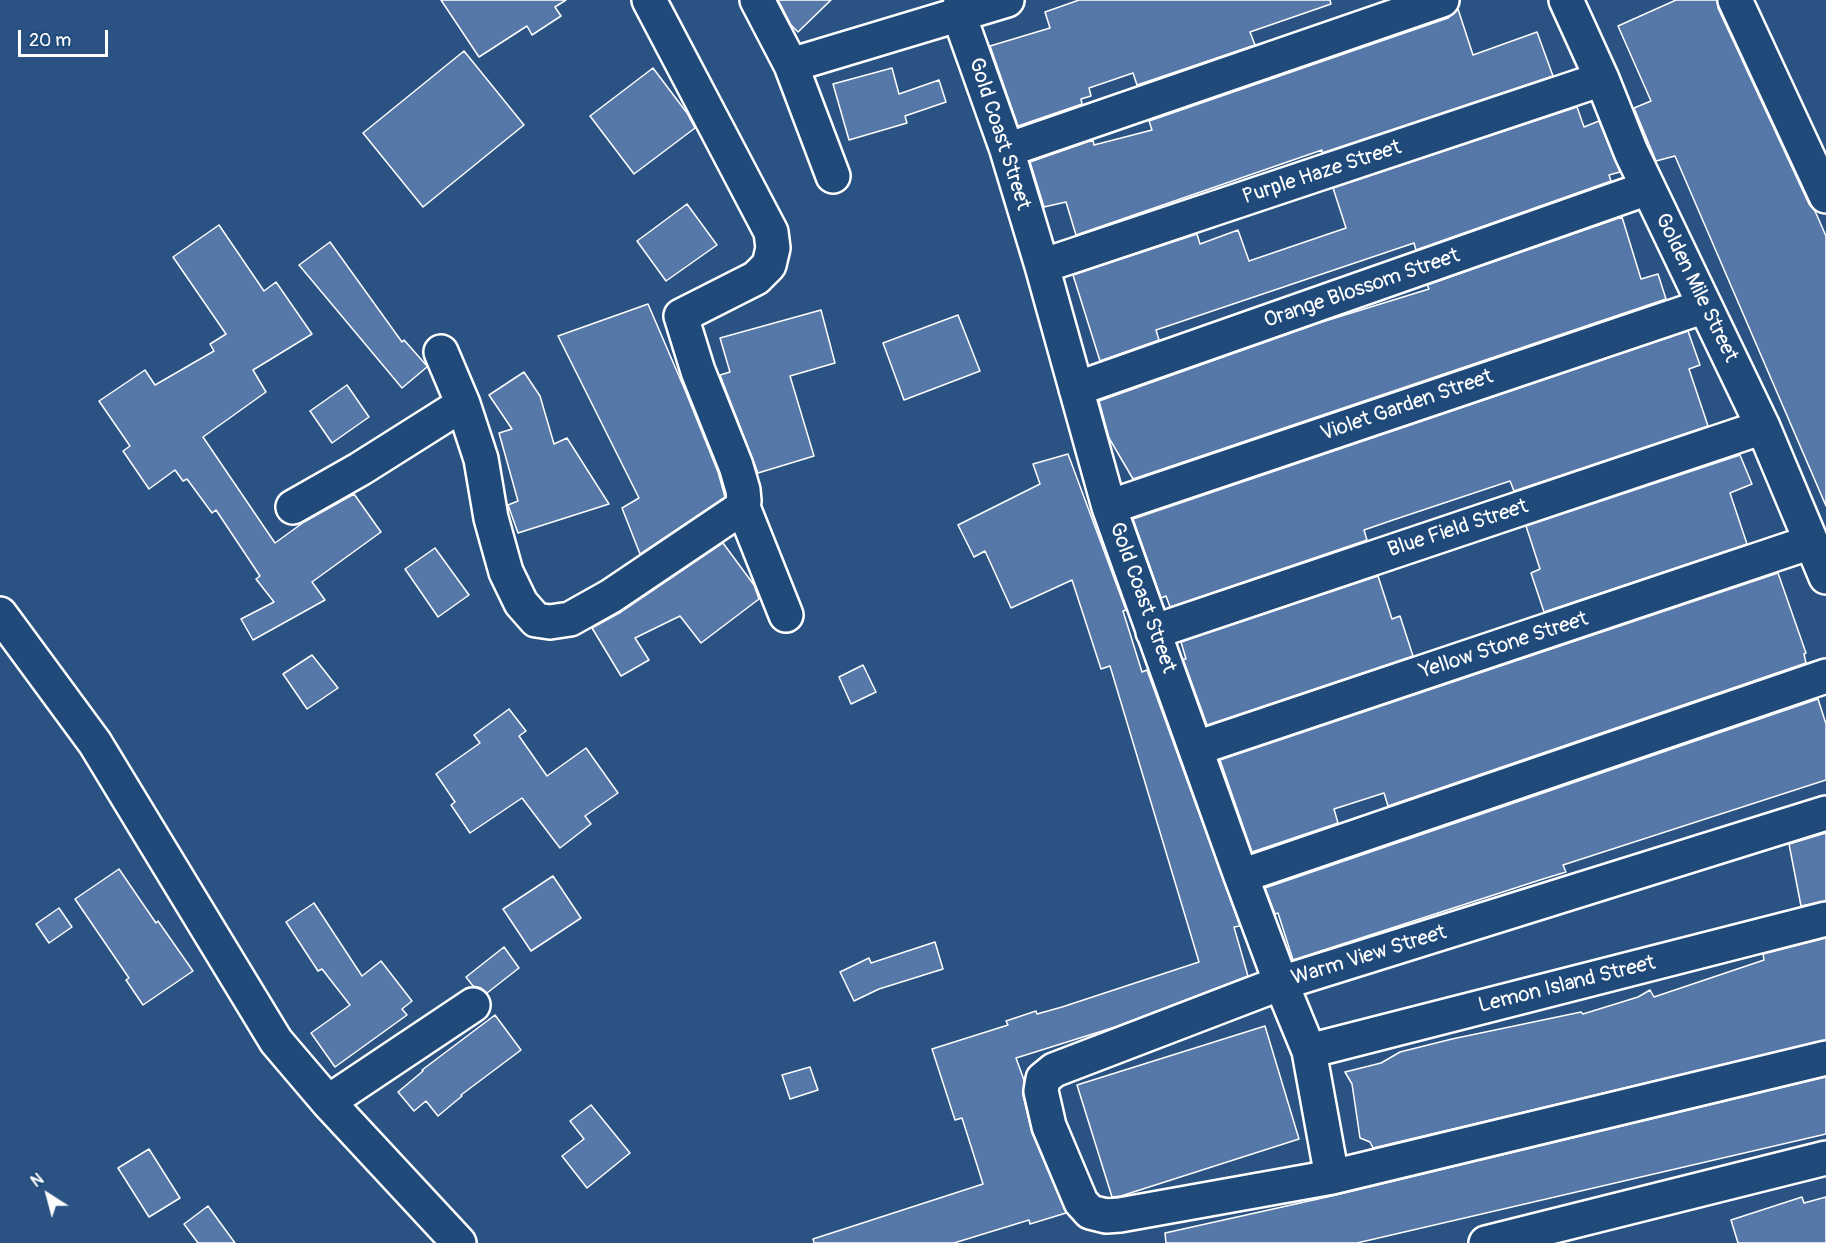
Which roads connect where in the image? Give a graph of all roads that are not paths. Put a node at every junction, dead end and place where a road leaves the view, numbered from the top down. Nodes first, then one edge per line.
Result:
1 (649, 0) edge
2 (757, 0) edge
3 (1007, 0) edge
4 (1442, 0) edge
5 (1566, 0) edge
6 (1735, 0) edge
7 (960, 8) edge
8 (791, 65) junction
9 (1602, 80) junction
10 (1007, 150) junction
11 (833, 176) dead end
12 (1648, 188) junction
13 (1826, 196) edge
14 (1042, 266) junction
15 (1705, 306) junction
16 (441, 352) dead end
17 (1076, 388) junction
18 (464, 404) junction
19 (1763, 427) junction
20 (293, 507) dead end
21 (743, 507) junction
22 (1109, 507) junction
23 (1811, 542) junction
24 (1826, 577) edge
25 (0, 614) edge
26 (786, 615) dead end
27 (1153, 632) junction
28 (1826, 676) edge
29 (1197, 748) junction
30 (1826, 813) edge
31 (1241, 876) junction
32 (1826, 919) edge
33 (1281, 983) junction
34 (473, 1005) dead end
35 (1309, 1051) junction
36 (1826, 1058) edge
37 (328, 1102) junction
38 (1826, 1158) edge
39 (1332, 1177) junction
40 (1567, 1234) edge
41 (459, 1243) edge
42 (1486, 1243) edge

1 - 21 street
2 - 8 street
3 - 7 street
4 - 10 street
5 - 9 street, Golden Mile Street
6 - 13 street
7 - 8 street
7 - 10 street, Gold Coast Street
8 - 11 street
9 - 12 street, Golden Mile Street
9 - 14 street, Purple Haze Street
10 - 14 street, Gold Coast Street
12 - 15 street, Golden Mile Street
12 - 17 street, Orange Blossom Street
14 - 17 street, Gold Coast Street
15 - 19 street, Golden Mile Street
15 - 22 street, Violet Garden Street
16 - 18 street
17 - 22 street, Gold Coast Street
18 - 20 street
18 - 21 street
19 - 23 street, Golden Mile Street
19 - 27 street, Blue Field Street
21 - 26 street
22 - 27 street, Gold Coast Street
23 - 24 street, Golden Mile Street
23 - 29 street, Yellow Stone Street
25 - 37 street
27 - 29 street, Gold Coast Street
28 - 31 street
29 - 31 street, Gold Coast Street
30 - 33 street, Warm View Street
31 - 33 street, Gold Coast Street
32 - 35 street, Lemon Island Street
33 - 35 street, Gold Coast Street
33 - 39 street, Warm View Street
34 - 37 street
35 - 39 street, Gold Coast Street
36 - 39 street
37 - 41 street
38 - 40 street
40 - 42 street

